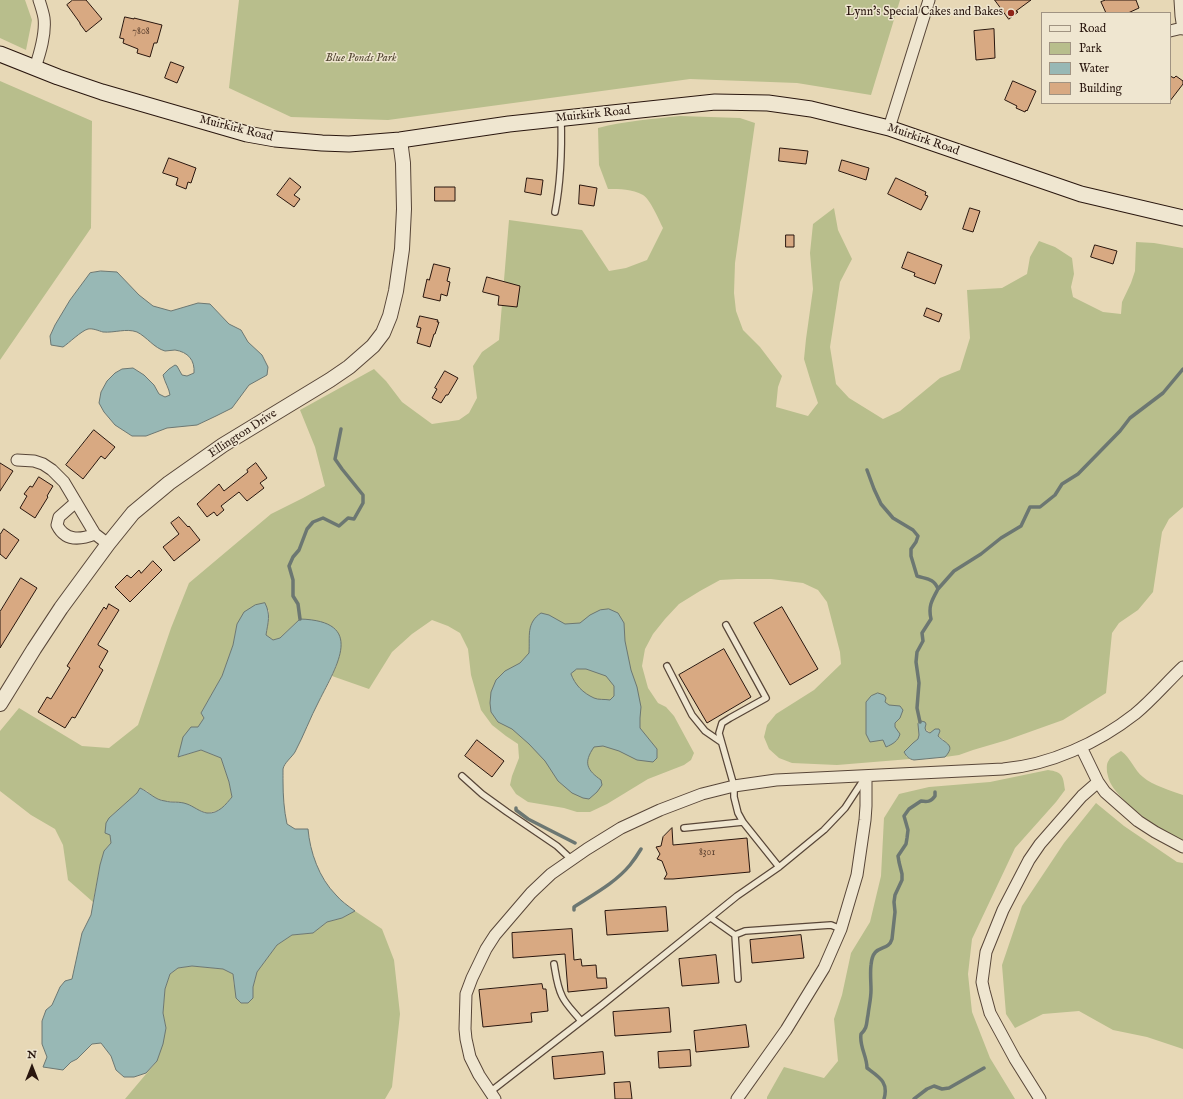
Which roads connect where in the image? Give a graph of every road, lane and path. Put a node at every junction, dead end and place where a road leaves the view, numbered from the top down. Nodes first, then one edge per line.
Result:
1 (39, 0) edge
2 (929, 0) edge
3 (1180, 0) edge
4 (1183, 29) edge
5 (1171, 31) edge
6 (0, 54) edge
7 (35, 68) junction
8 (561, 118) junction
9 (889, 128) junction
10 (400, 140) junction
11 (556, 212) dead end
12 (1183, 218) edge
13 (17, 460) dead end
14 (76, 502) junction
15 (95, 534) junction
16 (108, 544) junction
17 (726, 625) dead end
18 (667, 666) dead end
19 (1183, 667) edge
20 (0, 704) edge
21 (721, 742) junction
22 (1081, 747) junction
23 (462, 776) dead end
24 (866, 776) junction
25 (1098, 782) junction
26 (734, 786) junction
27 (743, 822) junction
28 (684, 828) dead end
29 (1183, 847) edge
30 (572, 860) junction
31 (779, 867) junction
32 (711, 918) junction
33 (841, 929) junction
34 (734, 935) junction
35 (554, 964) dead end
36 (738, 979) dead end
37 (581, 1021) junction
38 (492, 1096) edge
39 (737, 1099) edge
40 (1040, 1099) edge

1 - 7 street
2 - 9 street
3 - 4 street
4 - 5 street
6 - 7 main road, Muirkirk Road
7 - 10 main road, Muirkirk Road
8 - 9 main road, Muirkirk Road
8 - 10 main road, Muirkirk Road
8 - 11 lane
9 - 12 main road, Muirkirk Road
10 - 16 street, Ellington Drive
13 - 14 street
14 - 15 street
14 - 15 street
15 - 16 street
16 - 20 street, Ellington Drive
17 - 21 lane
18 - 21 lane
19 - 22 street
21 - 26 lane
22 - 24 street
22 - 25 street
23 - 30 lane
24 - 26 street
24 - 31 lane
24 - 33 street
25 - 29 street
25 - 40 street
26 - 27 lane
26 - 30 street
27 - 28 lane
27 - 31 lane
30 - 38 street
31 - 32 lane
32 - 34 lane
32 - 37 lane
33 - 34 lane
33 - 39 street
34 - 36 lane
35 - 37 lane
37 - 38 lane

